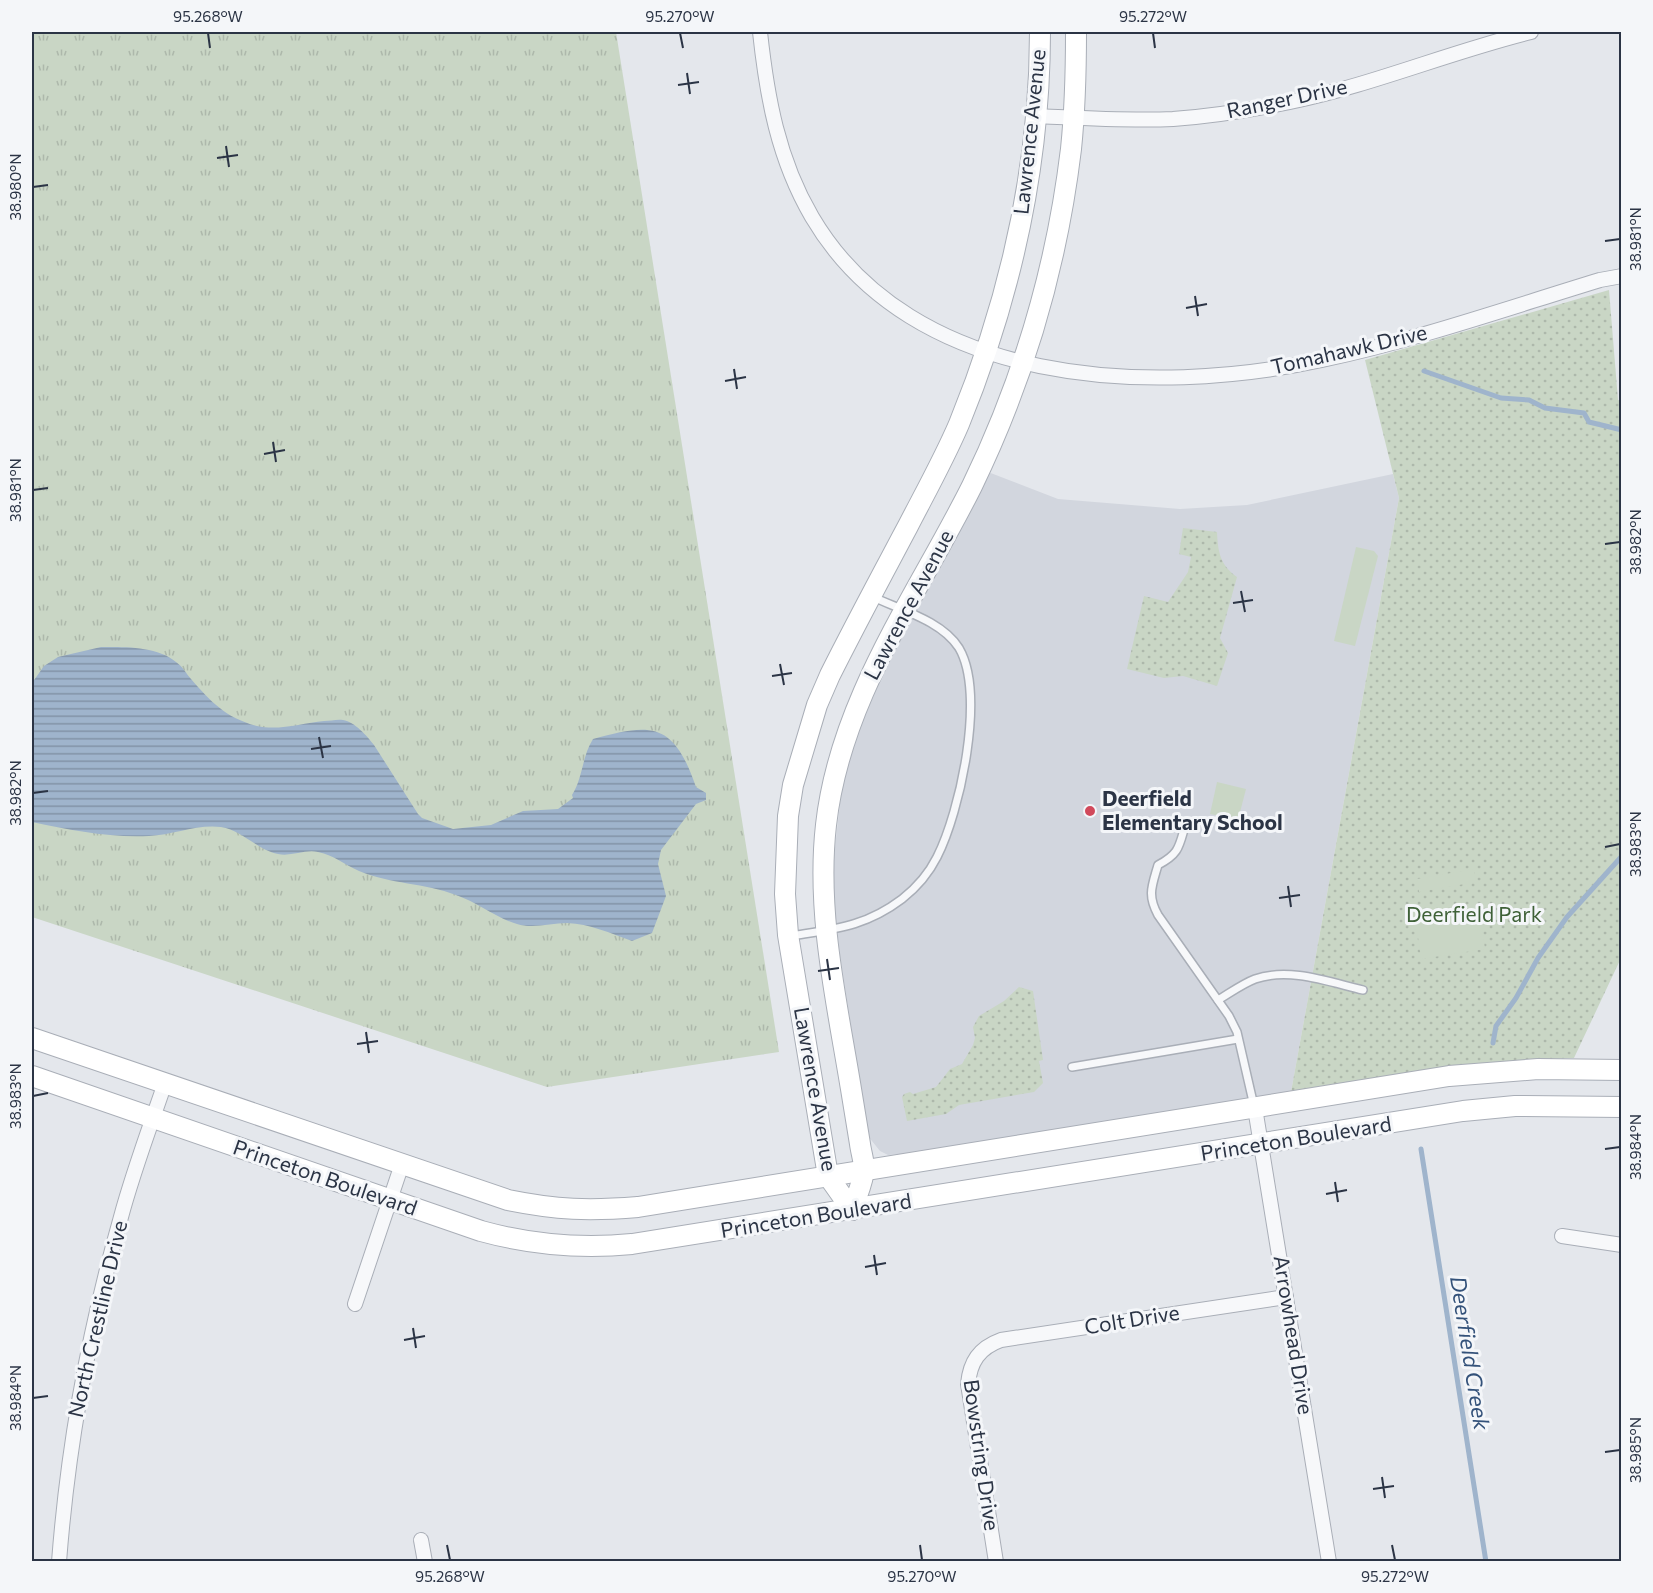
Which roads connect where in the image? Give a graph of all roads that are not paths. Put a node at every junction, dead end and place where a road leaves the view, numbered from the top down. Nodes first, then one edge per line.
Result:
1 (760, 32) edge
2 (1040, 32) edge
3 (1076, 32) edge
4 (1531, 32) edge
5 (1036, 116) junction
6 (1073, 118) junction
7 (1622, 276) edge
8 (985, 351) junction
9 (1022, 363) junction
10 (871, 596) junction
11 (904, 612) junction
12 (1185, 826) dead end
13 (827, 930) junction
14 (788, 937) junction
15 (1363, 990) dead end
16 (1218, 1000) junction
17 (32, 1038) edge
18 (1238, 1039) junction
19 (1072, 1067) dead end
20 (1622, 1071) edge
21 (32, 1076) edge
22 (165, 1083) junction
23 (1622, 1107) edge
24 (1255, 1108) junction
25 (153, 1119) junction
26 (1262, 1144) junction
27 (402, 1164) junction
28 (864, 1170) junction
29 (828, 1176) junction
30 (390, 1200) junction
31 (852, 1210) junction
32 (1562, 1236) dead end
33 (1622, 1245) edge
34 (1286, 1297) junction
35 (355, 1304) dead end
36 (981, 1351) joint
37 (421, 1540) dead end
38 (59, 1562) edge
39 (425, 1562) edge
40 (996, 1562) edge
41 (1329, 1562) edge

1 - 8 street, Tomahawk Drive
2 - 5 street, Lawrence Avenue
3 - 6 street, Lawrence Avenue
4 - 6 street, Ranger Drive
5 - 6 street, Ranger Drive
5 - 8 street, Lawrence Avenue
6 - 9 street, Lawrence Avenue
7 - 9 street, Tomahawk Drive
8 - 9 street, Tomahawk Drive
8 - 10 street, Lawrence Avenue
9 - 11 street, Lawrence Avenue
10 - 11 lane
10 - 14 street, Lawrence Avenue
11 - 13 street, Lawrence Avenue
11 - 13 lane
12 - 16 lane
13 - 14 lane
13 - 28 street, Lawrence Avenue
14 - 29 street, Lawrence Avenue
15 - 16 lane
16 - 18 lane
17 - 22 street, Princeton Boulevard
18 - 19 lane
18 - 24 lane
20 - 24 street, Princeton Boulevard
21 - 25 street, Princeton Boulevard
22 - 25 street, North Crestline Drive
22 - 27 street, Princeton Boulevard
23 - 26 street, Princeton Boulevard
24 - 26 street, Arrowhead Drive
24 - 28 street, Princeton Boulevard
25 - 30 street, Princeton Boulevard
25 - 38 street, North Crestline Drive
26 - 31 street, Princeton Boulevard
26 - 34 street, Arrowhead Drive
27 - 29 street, Princeton Boulevard
27 - 30 street
28 - 29 street, Princeton Boulevard
28 - 31 street, Lawrence Avenue
29 - 31 street, Lawrence Avenue
30 - 31 street, Princeton Boulevard
30 - 35 street
32 - 33 street
34 - 36 street, Colt Drive
34 - 41 street, Arrowhead Drive
36 - 40 street, Bowstring Drive
37 - 39 street

